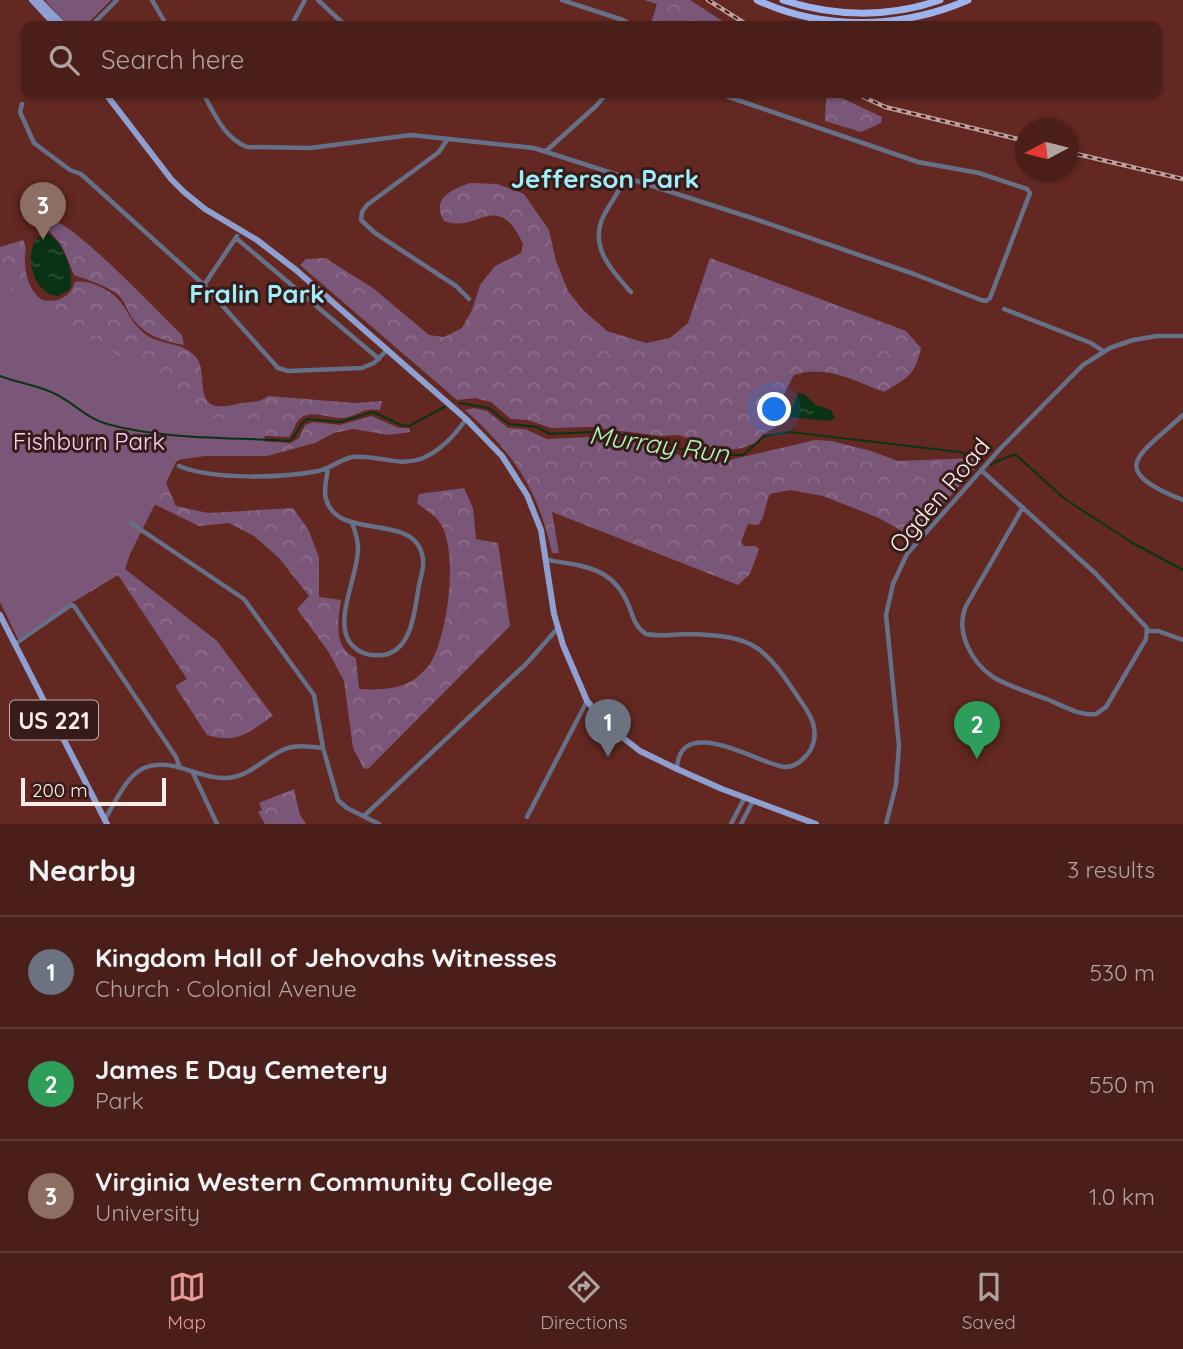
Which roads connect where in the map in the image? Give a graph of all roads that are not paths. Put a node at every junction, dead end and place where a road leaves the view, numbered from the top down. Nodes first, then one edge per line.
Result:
1 (32, 0) edge
2 (39, 0) edge
3 (117, 0) edge
4 (152, 0) edge
5 (305, 0) edge
6 (318, 0) edge
7 (562, 0) edge
8 (757, 0) edge
9 (783, 0) edge
10 (940, 0) edge
11 (968, 0) edge
12 (51, 21) edge
13 (59, 21) edge
14 (96, 21) edge
15 (164, 21) edge
16 (294, 21) edge
17 (341, 21) edge
18 (625, 21) edge
19 (844, 21) edge
20 (882, 21) edge
21 (109, 98) edge
22 (206, 98) edge
23 (603, 98) edge
24 (732, 98) edge
25 (22, 104) dead end
26 (447, 140) junction
27 (545, 151) junction
28 (625, 177) junction
29 (238, 234) junction
30 (204, 285) junction
31 (631, 292) dead end
32 (469, 299) dead end
33 (1004, 309) dead end
34 (1183, 336) edge
35 (387, 350) junction
36 (1103, 351) junction
37 (379, 359) junction
38 (1183, 415) edge
39 (466, 419) junction
40 (179, 466) dead end
41 (328, 468) junction
42 (981, 470) junction
43 (1183, 500) edge
44 (1023, 507) junction
45 (131, 523) dead end
46 (352, 523) junction
47 (547, 560) junction
48 (0, 615) edge
49 (558, 628) junction
50 (1147, 631) junction
51 (1183, 640) edge
52 (14, 645) junction
53 (587, 701) junction
54 (323, 748) junction
55 (180, 768) junction
56 (677, 769) junction
57 (193, 773) junction
58 (745, 797) junction
59 (753, 801) junction
60 (364, 816) junction
61 (527, 817) dead end
62 (106, 822) edge
63 (217, 824) edge
64 (379, 824) edge
65 (731, 824) edge
66 (741, 824) edge
67 (816, 824) edge
68 (886, 824) edge

1 - 12 main road
2 - 13 main road
3 - 14 street
4 - 15 street
5 - 16 street
6 - 17 street
7 - 18 street
8 - 19 highway
9 - 10 highway
11 - 20 highway
21 - 29 main road
22 - 26 street
23 - 27 street
24 - 28 street
25 - 30 street
26 - 27 street
26 - 32 street
27 - 28 street
28 - 31 street
29 - 30 street
29 - 35 main road
29 - 37 street
30 - 37 street
33 - 36 street
34 - 36 street, Ogden Road
35 - 37 street
35 - 39 main road
36 - 42 street, Ogden Road
38 - 43 street
39 - 41 street
39 - 47 main road
40 - 41 street
41 - 46 street
42 - 44 street
42 - 68 street, Ogden Road
44 - 50 street
44 - 50 street
45 - 54 street
46 - 46 street
47 - 49 main road
47 - 56 street
48 - 52 main road, US 221
49 - 53 main road
49 - 60 street
50 - 51 street
52 - 55 street
52 - 62 main road, US 221
53 - 56 main road
53 - 61 street
54 - 57 street
54 - 60 street
55 - 57 street
55 - 62 street
56 - 58 main road
57 - 63 street
58 - 59 main road
58 - 65 street
59 - 66 street
59 - 67 main road
60 - 64 street

